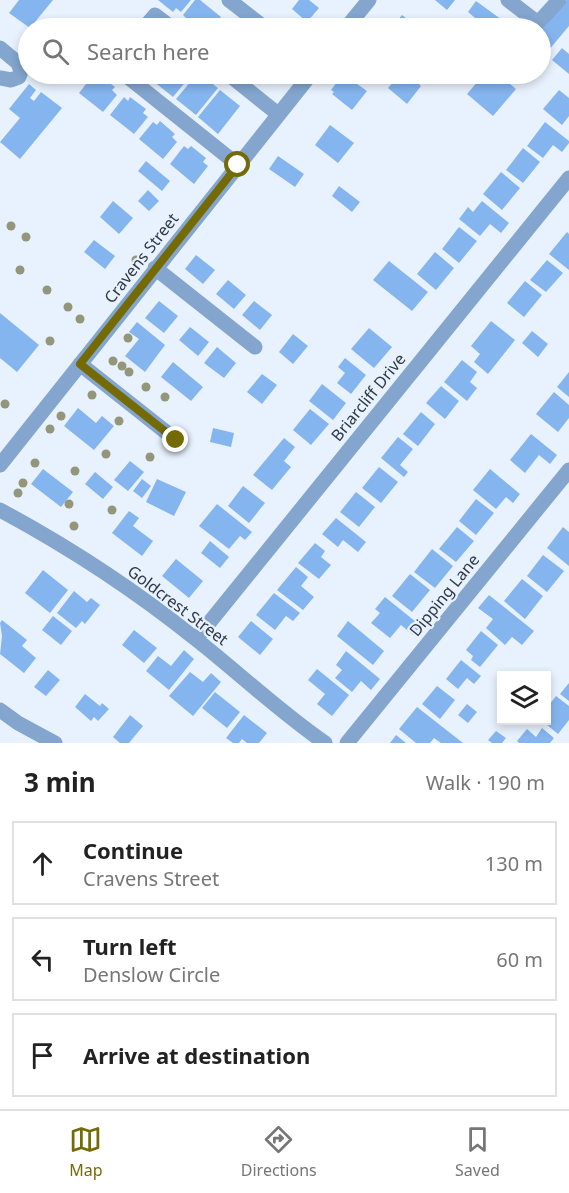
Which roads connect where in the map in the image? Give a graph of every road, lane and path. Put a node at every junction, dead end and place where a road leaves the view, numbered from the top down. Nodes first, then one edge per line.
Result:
1 (229, 0) edge
2 (369, 0) edge
3 (508, 0) edge
4 (559, 0) edge
5 (252, 18) edge
6 (354, 18) edge
7 (531, 18) edge
8 (543, 18) edge
9 (0, 48) edge
10 (18, 63) edge
11 (18, 77) edge
12 (0, 78) edge
13 (137, 84) edge
14 (240, 84) edge
15 (302, 84) edge
16 (278, 114) junction
17 (238, 165) junction
18 (569, 178) edge
19 (156, 268) junction
20 (255, 347) dead end
21 (80, 364) junction
22 (176, 440) dead end
23 (0, 465) edge
24 (569, 470) edge
25 (0, 510) edge
26 (196, 639) junction
27 (1, 713) edge
28 (55, 743) edge
29 (325, 743) edge
30 (347, 743) edge

1 - 5 street
2 - 6 street
3 - 7 street
4 - 8 street
9 - 10 street
11 - 12 street
13 - 17 street
14 - 16 street
15 - 16 street, Cravens Street
16 - 17 street, Cravens Street
17 - 19 street, Cravens Street
18 - 26 street, Briarcliff Drive
19 - 20 street
19 - 21 street, Cravens Street
21 - 22 street
21 - 23 street, Cravens Street
24 - 30 street, Dipping Lane
25 - 26 street, Goldcrest Street
26 - 29 street, Goldcrest Street
27 - 28 street

